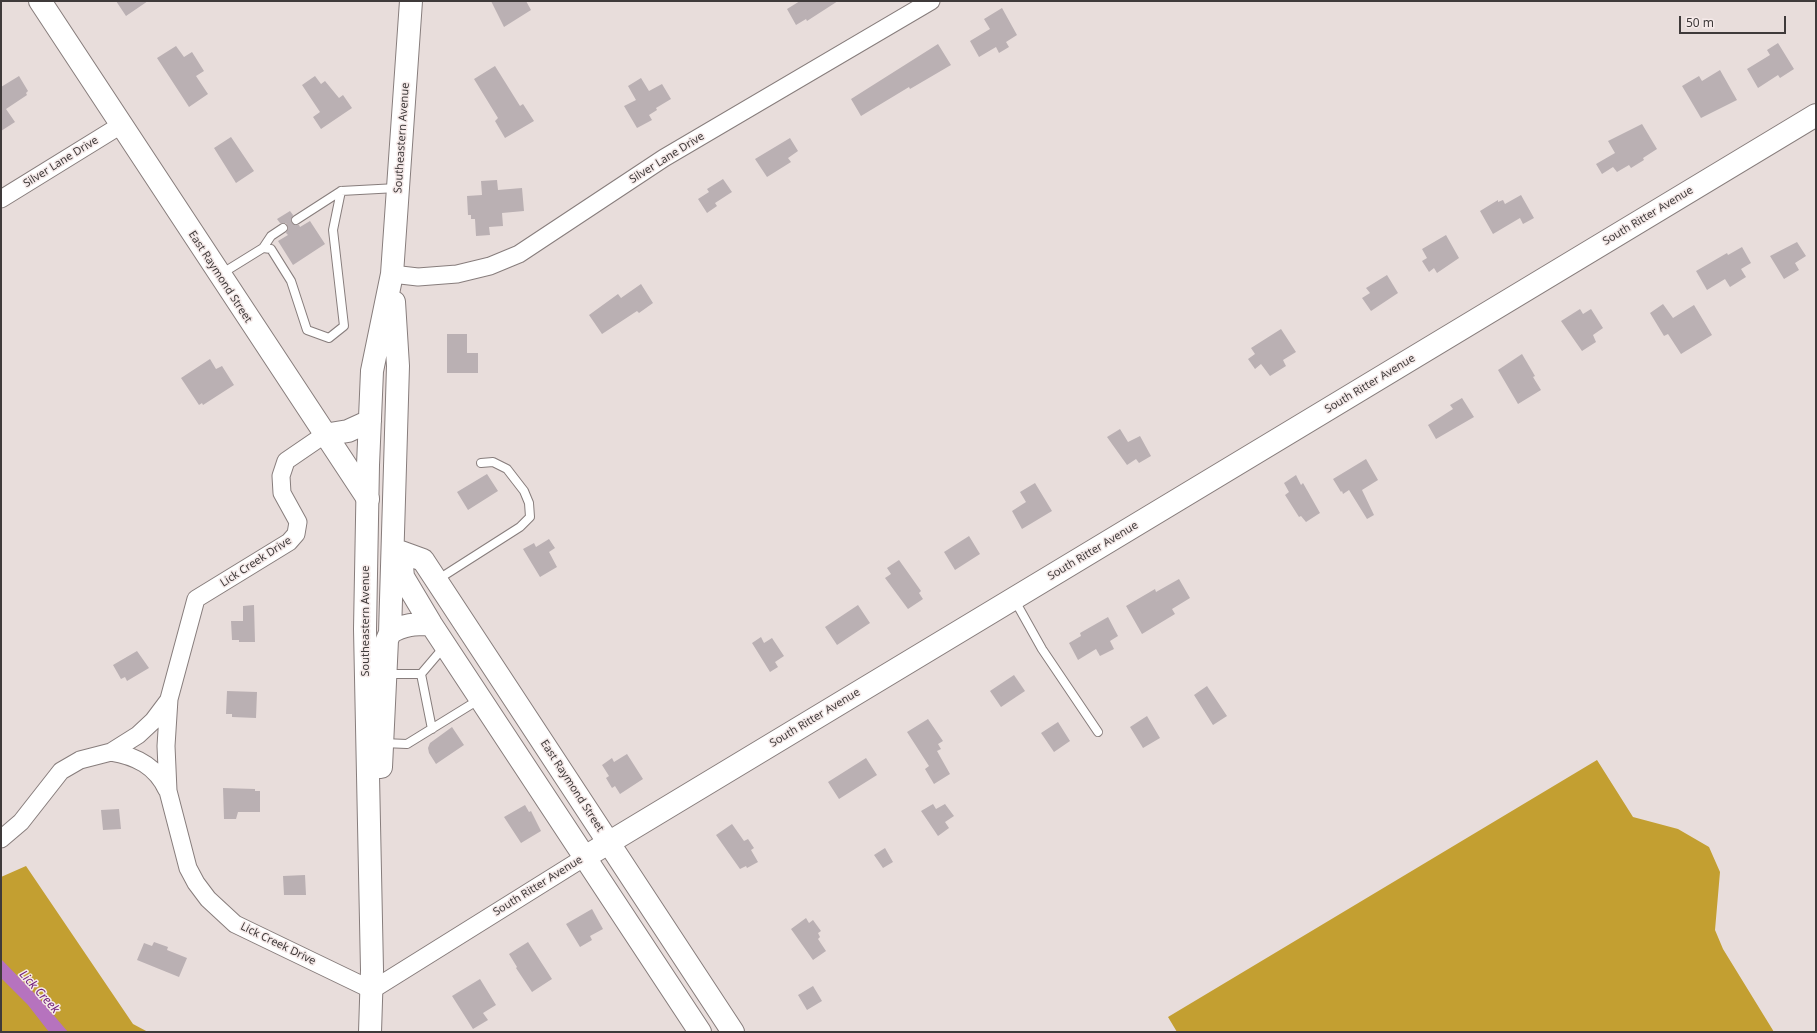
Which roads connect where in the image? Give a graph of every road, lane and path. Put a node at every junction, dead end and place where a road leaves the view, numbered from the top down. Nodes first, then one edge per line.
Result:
1 (40, 1) edge
2 (411, 1) edge
3 (931, 1) edge
4 (1816, 115) edge
5 (121, 125) junction
6 (398, 188) junction
7 (341, 191) junction
8 (1, 199) edge
9 (296, 220) dead end
10 (283, 228) dead end
11 (263, 248) junction
12 (392, 274) junction
13 (220, 275) junction
14 (370, 421) junction
15 (324, 435) junction
16 (480, 463) dead end
17 (368, 499) junction
18 (397, 545) junction
19 (437, 581) junction
20 (1014, 598) junction
21 (432, 624) junction
22 (390, 633) junction
23 (446, 645) junction
24 (385, 674) junction
25 (420, 674) junction
26 (169, 699) junction
27 (481, 699) junction
28 (432, 729) junction
29 (1098, 732) dead end
30 (382, 743) junction
31 (110, 752) junction
32 (168, 791) junction
33 (1, 839) edge
34 (608, 843) junction
35 (586, 857) junction
36 (372, 980) junction
37 (370, 1032) edge
38 (700, 1032) edge
39 (733, 1032) edge

1 - 5 main road, East Raymond Street
2 - 6 main road, Southeastern Avenue
3 - 12 street, Silver Lane Drive
4 - 20 main road, South Ritter Avenue
5 - 8 street, Silver Lane Drive
5 - 13 main road, East Raymond Street
6 - 7 lane
6 - 12 main road, Southeastern Avenue
7 - 9 lane
7 - 11 lane
10 - 11 lane
11 - 13 lane
12 - 14 main road, Southeastern Avenue
12 - 18 main road, Southeastern Avenue
13 - 15 main road, East Raymond Street
14 - 15 main road
14 - 17 main road, Southeastern Avenue
15 - 17 main road, East Raymond Street
15 - 26 street, Lick Creek Drive
16 - 19 lane
17 - 18 main road, East Raymond Street
17 - 36 main road, Southeastern Avenue
18 - 19 main road, East Raymond Street
18 - 21 main road, East Raymond Street
18 - 22 main road, Southeastern Avenue
19 - 34 main road, East Raymond Street
20 - 29 lane
20 - 34 main road, South Ritter Avenue
21 - 22 main road
21 - 23 main road, East Raymond Street
22 - 24 main road, Southeastern Avenue
23 - 25 lane
23 - 27 main road, East Raymond Street
24 - 25 lane
24 - 30 main road, Southeastern Avenue
25 - 28 lane
26 - 31 street, Lick Creek Drive
26 - 32 street, Lick Creek Drive
27 - 28 lane
27 - 35 main road, East Raymond Street
28 - 30 lane
30 - 36 main road, Southeastern Avenue
31 - 32 street, Lick Creek Drive
31 - 33 street, Lick Creek Drive
32 - 36 street, Lick Creek Drive
34 - 35 main road, South Ritter Avenue
34 - 39 main road, East Raymond Street
35 - 36 street, South Ritter Avenue
35 - 38 main road, East Raymond Street
36 - 37 main road, Southeastern Avenue

